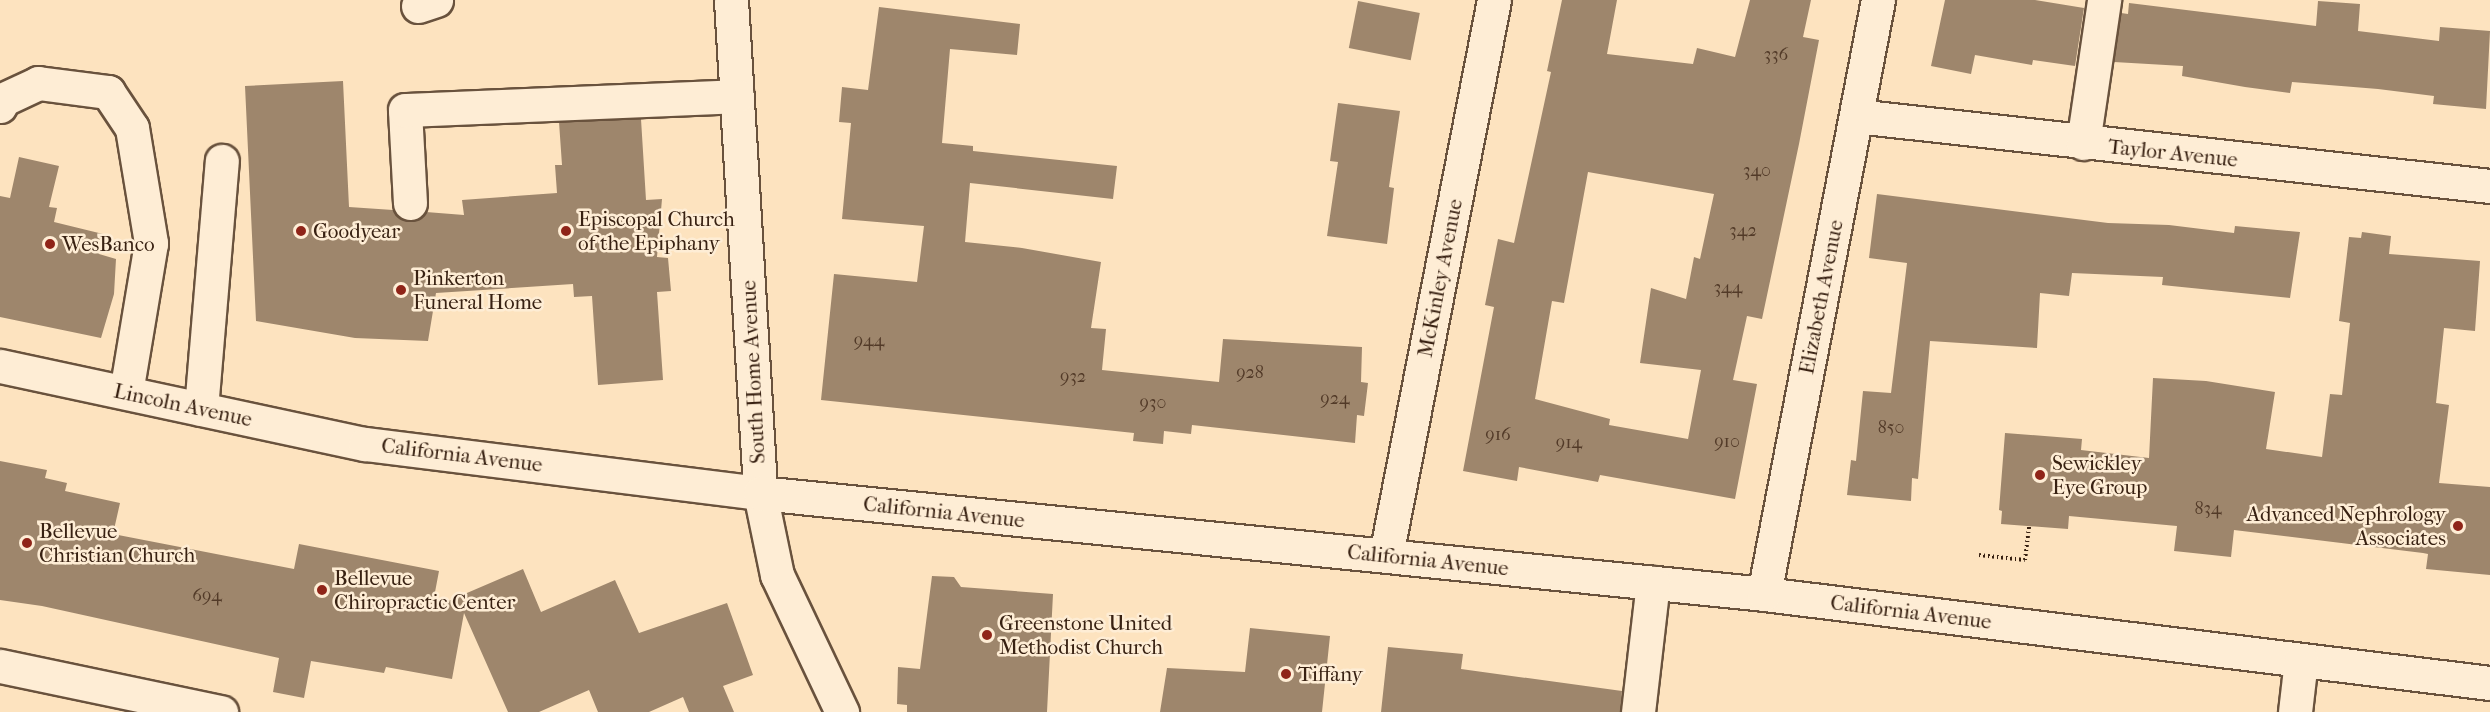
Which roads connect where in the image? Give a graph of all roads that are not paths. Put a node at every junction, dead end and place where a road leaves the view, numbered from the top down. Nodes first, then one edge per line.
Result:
1 (731, 0) edge
2 (1494, 0) edge
3 (1878, 0) edge
4 (2104, 0) edge
5 (737, 96) junction
6 (0, 106) edge
7 (1856, 117) junction
8 (2083, 143) junction
9 (222, 161) dead end
10 (2490, 186) edge
11 (410, 203) dead end
12 (0, 366) edge
13 (126, 393) junction
14 (201, 409) junction
15 (365, 444) joint
16 (760, 493) junction
17 (1386, 555) junction
18 (1653, 583) junction
19 (1764, 594) junction
20 (2301, 660) junction
21 (0, 666) edge
22 (2490, 683) edge
23 (221, 712) edge
24 (842, 712) edge
25 (1638, 712) edge
26 (2295, 712) edge

1 - 5 street, South Home Avenue
2 - 17 street, McKinley Avenue
3 - 7 street, Elizabeth Avenue
4 - 8 street
5 - 11 street
5 - 16 street, South Home Avenue
6 - 13 street
7 - 8 street, Taylor Avenue
7 - 19 street, Elizabeth Avenue
8 - 10 street, Taylor Avenue
9 - 14 street
12 - 13 street, Lincoln Avenue
13 - 14 street, Lincoln Avenue
14 - 15 street, Lincoln Avenue
15 - 16 street, California Avenue
16 - 17 street, California Avenue
16 - 24 street, South Home Avenue
17 - 18 street, California Avenue
18 - 19 street, California Avenue
18 - 25 street
19 - 20 street, California Avenue
20 - 22 street, California Avenue
20 - 26 street
21 - 23 street

